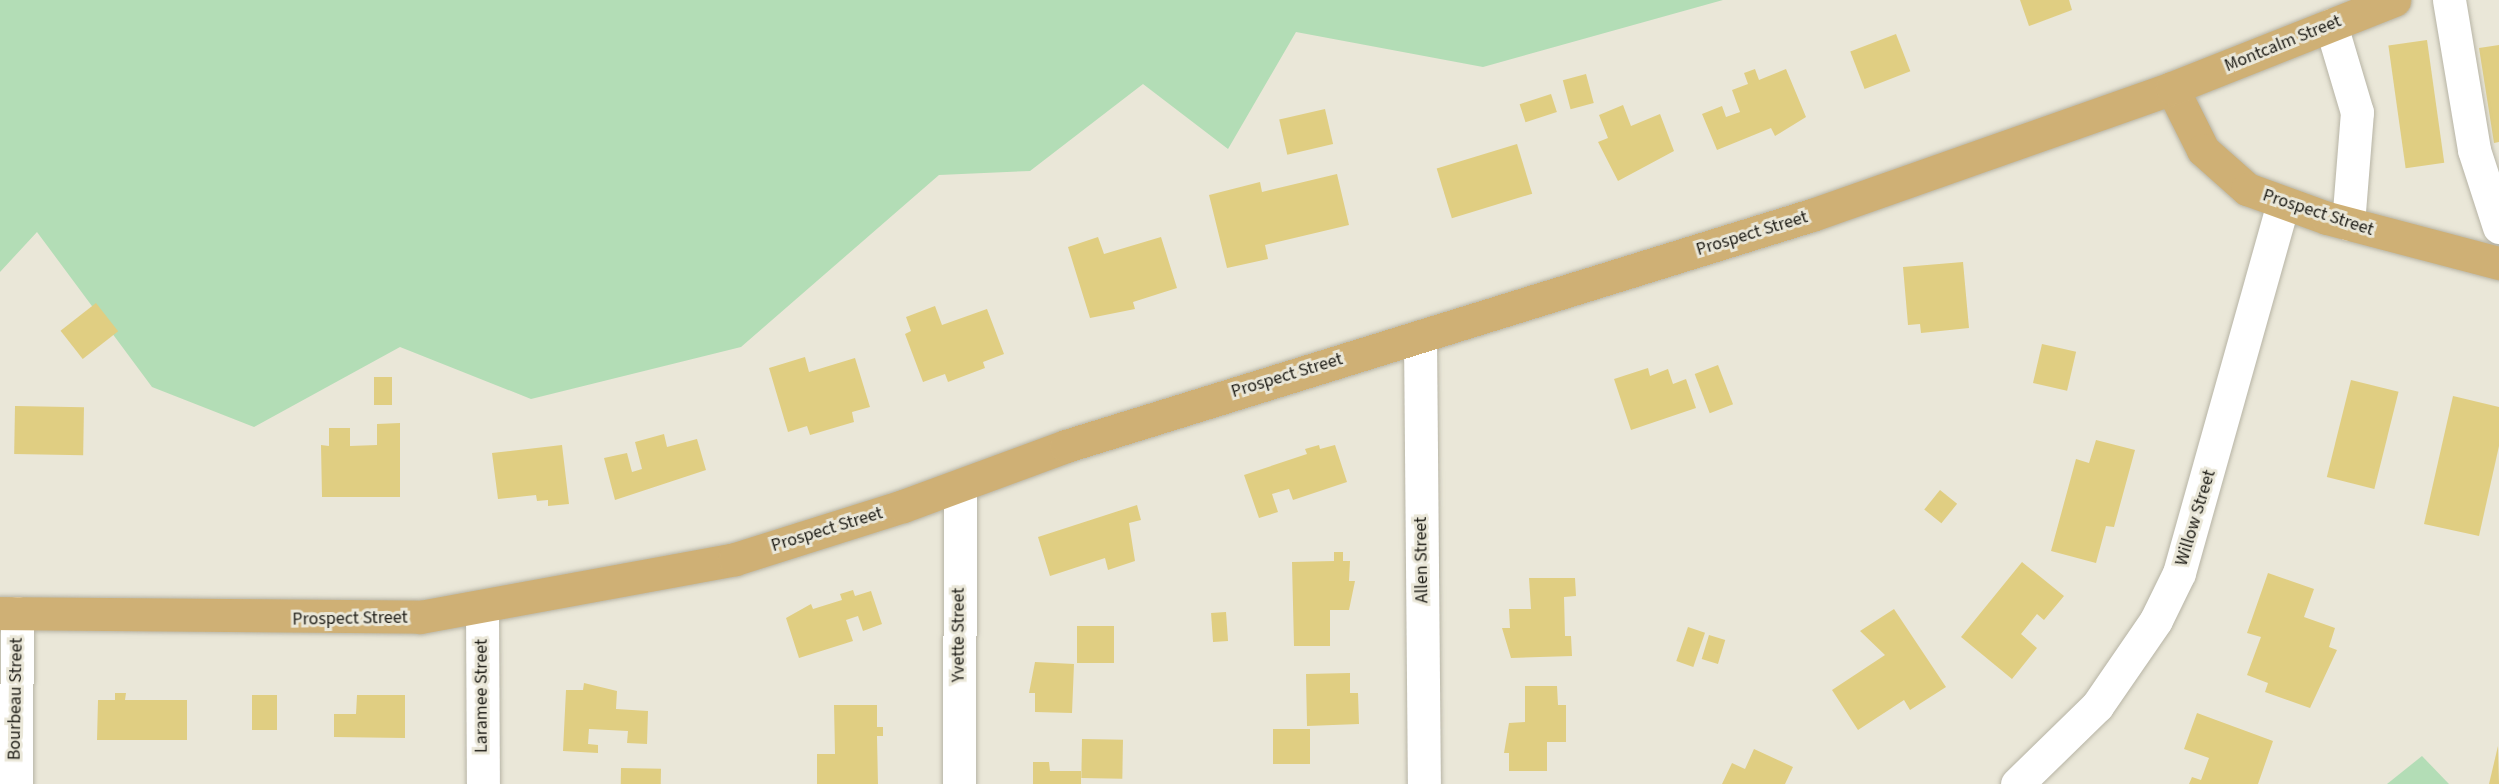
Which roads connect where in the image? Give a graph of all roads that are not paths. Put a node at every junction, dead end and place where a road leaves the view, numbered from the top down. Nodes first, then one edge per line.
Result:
1 (2394, 0) edge
2 (2449, 0) edge
3 (2331, 25) junction
4 (2172, 88) junction
5 (2283, 204) junction
6 (2348, 224) junction
7 (2499, 227) edge
8 (2499, 263) edge
9 (1420, 337) junction
10 (960, 486) junction
11 (482, 608) junction
12 (9, 613) edge
13 (16, 784) edge
14 (483, 784) edge
15 (958, 784) edge
16 (1424, 784) edge
17 (2017, 784) edge

1 - 3 main road, Montcalm Street
2 - 7 street
3 - 4 main road, Montcalm Street
3 - 6 street
4 - 5 main road, Prospect Street
4 - 9 main road, Prospect Street
5 - 6 main road, Prospect Street
5 - 17 street, Willow Street
6 - 8 main road, Prospect Street
9 - 10 main road, Prospect Street
9 - 16 street, Allen Street
10 - 11 main road, Prospect Street
10 - 15 street, Yvette Street
11 - 12 main road, Prospect Street
11 - 14 street, Laramee Street
12 - 13 street, Bourbeau Street

